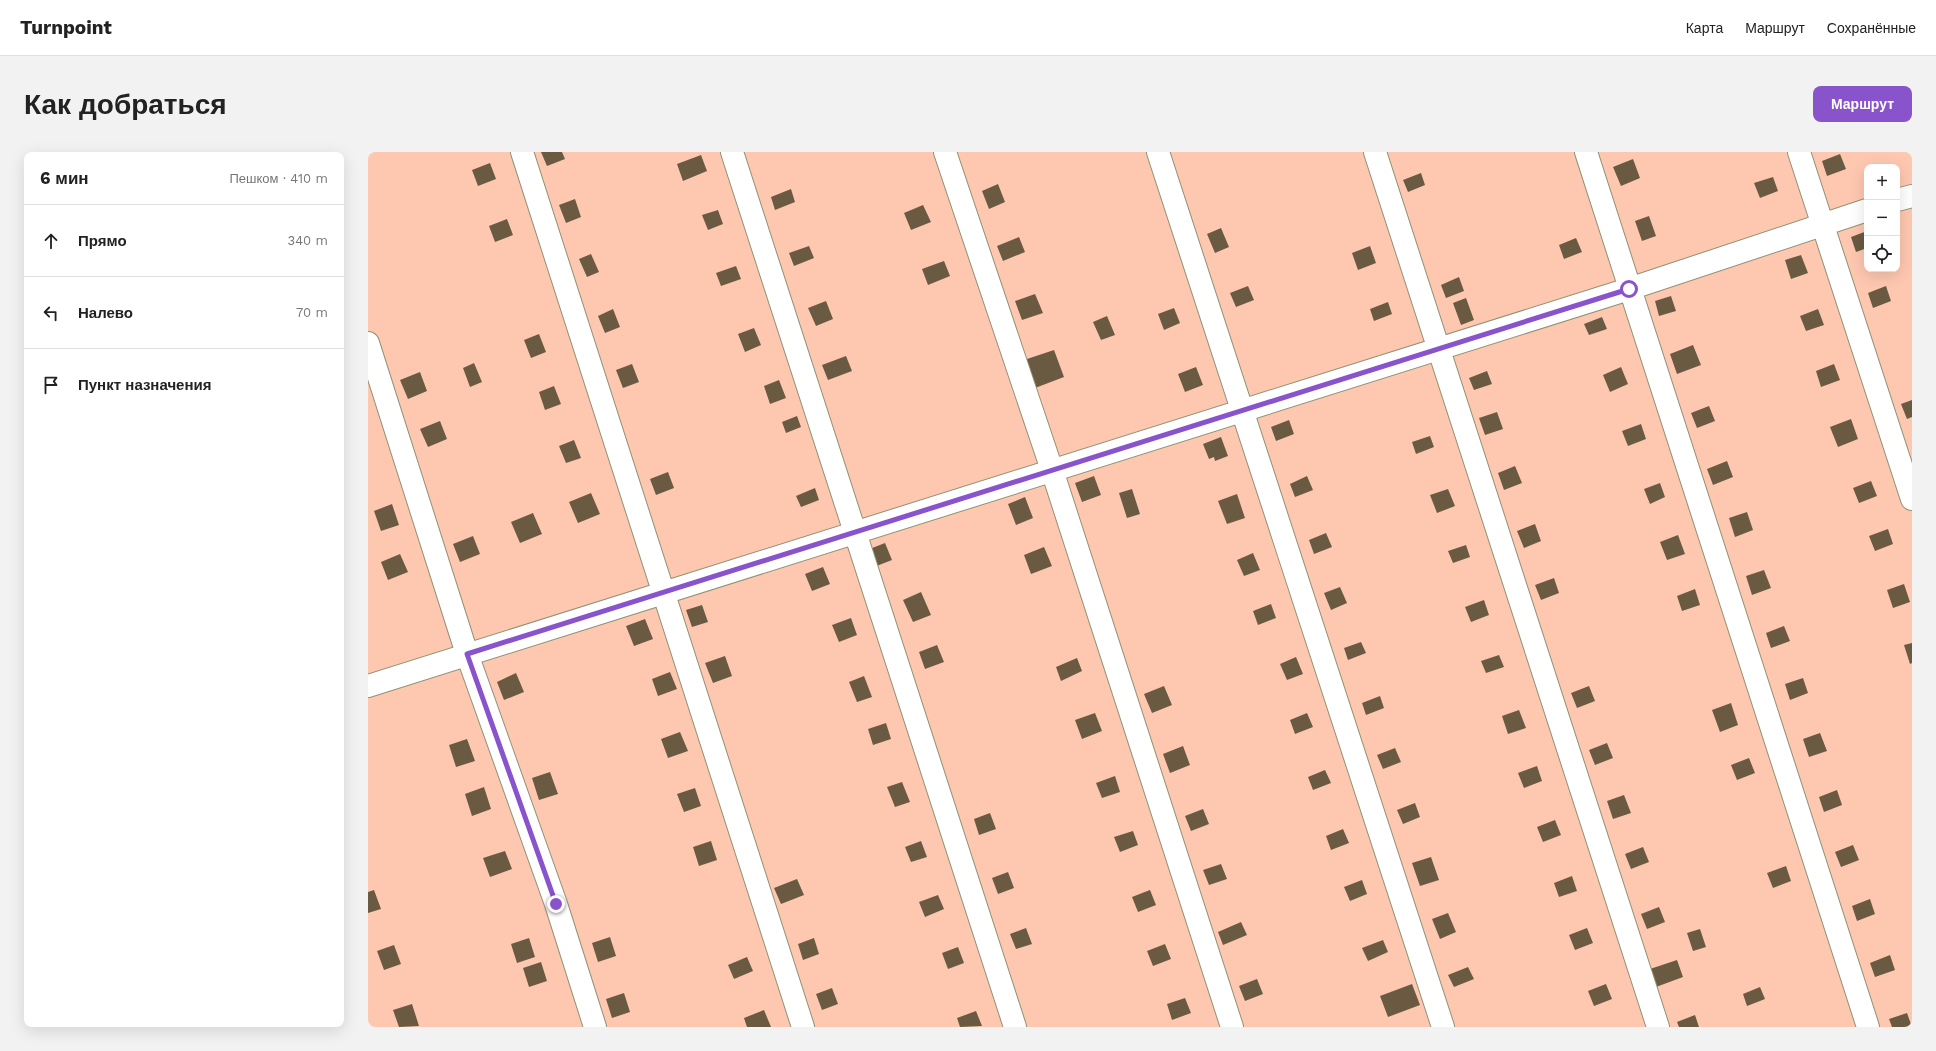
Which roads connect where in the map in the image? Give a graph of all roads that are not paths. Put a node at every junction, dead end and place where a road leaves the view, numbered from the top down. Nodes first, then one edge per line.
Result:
1 (522, 152) edge
2 (732, 152) edge
3 (944, 152) edge
4 (1158, 152) edge
5 (1375, 152) edge
6 (1586, 152) edge
7 (1799, 152) edge
8 (1912, 196) edge
9 (1900, 199) edge
10 (1864, 211) edge
11 (1822, 224) junction
12 (1629, 289) junction
13 (368, 343) edge
14 (1439, 348) junction
15 (1242, 410) junction
16 (1052, 470) junction
17 (1912, 498) edge
18 (854, 532) junction
19 (662, 593) junction
20 (467, 654) junction
21 (368, 686) edge
22 (594, 1027) edge
23 (803, 1027) edge
24 (1015, 1027) edge
25 (1232, 1027) edge
26 (1443, 1027) edge
27 (1658, 1027) edge
28 (1868, 1027) edge

1 - 19 lane
2 - 18 lane
3 - 16 lane
4 - 15 lane
5 - 14 lane
6 - 12 lane
7 - 11 lane
8 - 9 lane
10 - 11 lane
11 - 12 lane
11 - 17 lane
12 - 14 lane
12 - 28 lane
13 - 20 lane
14 - 15 lane
14 - 27 lane
15 - 16 lane
15 - 26 lane
16 - 18 lane
16 - 25 lane
18 - 19 lane
18 - 24 lane
19 - 20 lane
19 - 23 lane
20 - 21 lane
20 - 22 lane

